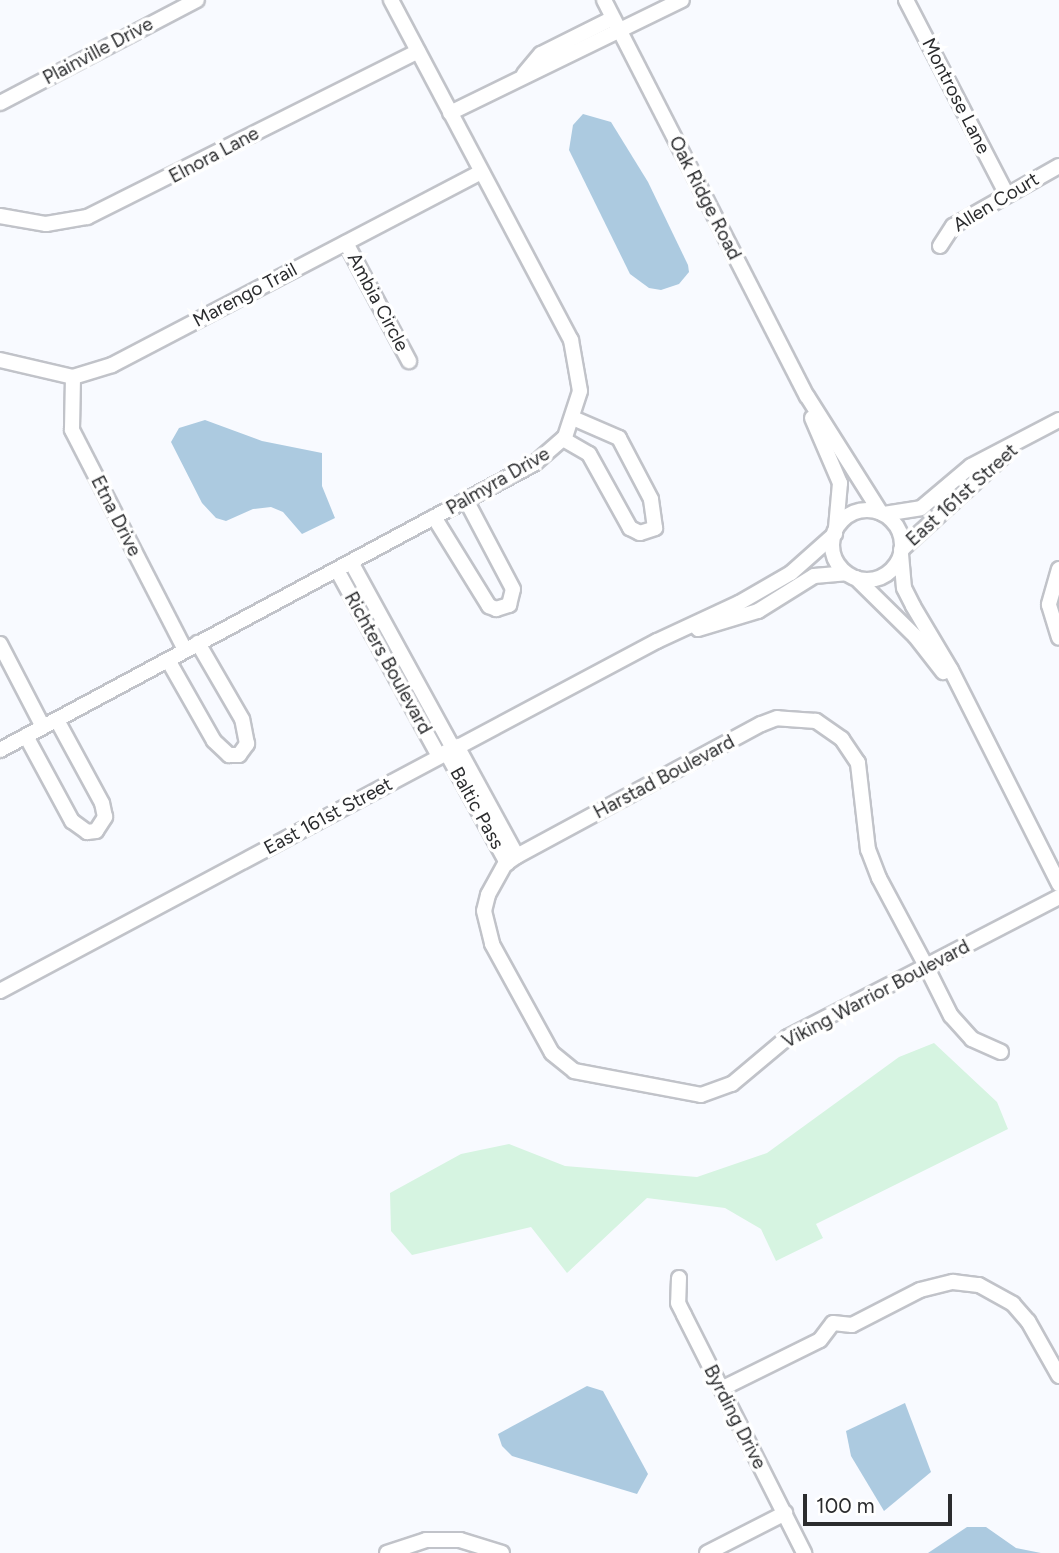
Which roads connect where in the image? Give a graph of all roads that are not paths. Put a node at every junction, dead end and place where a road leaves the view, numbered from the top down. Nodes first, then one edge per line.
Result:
1 (197, 0) edge
2 (391, 0) edge
3 (604, 0) edge
4 (682, 0) edge
5 (906, 0) edge
6 (613, 18) junction
7 (620, 31) junction
8 (418, 51) junction
9 (524, 74) junction
10 (0, 103) edge
11 (450, 113) junction
12 (1059, 166) edge
13 (481, 172) junction
14 (1006, 193) junction
15 (0, 216) edge
16 (346, 243) junction
17 (940, 246) dead end
18 (0, 360) edge
19 (409, 361) dead end
20 (73, 377) junction
21 (807, 396) junction
22 (573, 418) junction
23 (1059, 420) edge
24 (563, 439) junction
25 (1022, 441) junction
26 (466, 500) junction
27 (883, 514) junction
28 (435, 517) junction
29 (835, 533) junction
30 (901, 552) junction
31 (351, 562) junction
32 (1059, 569) edge
33 (337, 570) junction
34 (851, 575) junction
35 (1059, 637) edge
36 (657, 641) junction
37 (0, 644) edge
38 (191, 647) junction
39 (167, 660) junction
40 (973, 717) junction
41 (57, 720) junction
42 (43, 727) junction
43 (26, 736) junction
44 (0, 750) edge
45 (449, 751) junction
46 (512, 859) junction
47 (1059, 884) edge
48 (1059, 897) edge
49 (926, 966) junction
50 (0, 991) edge
51 (1000, 1052) dead end
52 (679, 1278) dead end
53 (1059, 1376) edge
54 (721, 1389) junction
55 (785, 1513) junction
56 (387, 1553) edge
57 (502, 1553) edge
58 (707, 1553) edge
59 (804, 1553) edge

1 - 10 street, Plainville Drive
2 - 8 street, Palmyra Drive
3 - 6 street, Oak Ridge Road
4 - 7 street
5 - 14 street, Montrose Lane
6 - 7 street, Oak Ridge Road
6 - 9 street
7 - 9 street
7 - 21 street, Oak Ridge Road
8 - 11 street, Palmyra Drive
8 - 15 street, Elnora Lane
9 - 11 street
11 - 13 street, Palmyra Drive
12 - 14 street, Allen Court
13 - 16 street, Marengo Trail
13 - 22 street, Palmyra Drive
14 - 17 street, Allen Court
16 - 19 street, Ambia Circle
16 - 20 street, Marengo Trail
18 - 20 street
20 - 38 street, Etna Drive
21 - 27 street, Oak Ridge Road
21 - 29 street, Oak Ridge Road
22 - 24 street, Palmyra Drive
22 - 24 street
23 - 25 street, East 161st Street
24 - 26 street, Palmyra Drive
25 - 27 street, East 161st Street
25 - 30 street, East 161st Street
26 - 28 street, Palmyra Drive
26 - 28 street
27 - 29 street
27 - 30 street
28 - 31 street, Palmyra Drive
29 - 34 street
29 - 36 street, East 161st Street
30 - 34 street
30 - 40 street
31 - 33 street, Palmyra Drive
31 - 45 street, Richters Boulevard
32 - 35 street
33 - 38 street, Palmyra Drive
33 - 45 street, Richters Boulevard
34 - 36 street, East 161st Street
34 - 40 street
36 - 45 street, East 161st Street
37 - 42 street
38 - 39 street, Palmyra Drive
38 - 39 street, Etna Drive
39 - 41 street, Palmyra Drive
40 - 47 street
41 - 42 street, Palmyra Drive
41 - 43 street
42 - 43 street, Palmyra Drive
43 - 44 street, Palmyra Drive
45 - 46 street, Baltic Pass
45 - 50 street, East 161st Street
46 - 49 street, Harstad Boulevard
46 - 49 street, Viking Warrior Boulevard
48 - 49 street, Viking Warrior Boulevard
49 - 51 street
52 - 54 street, Byrding Drive
53 - 54 street
54 - 55 street, Byrding Drive
55 - 58 street
55 - 59 street, Byrding Drive
56 - 57 street

